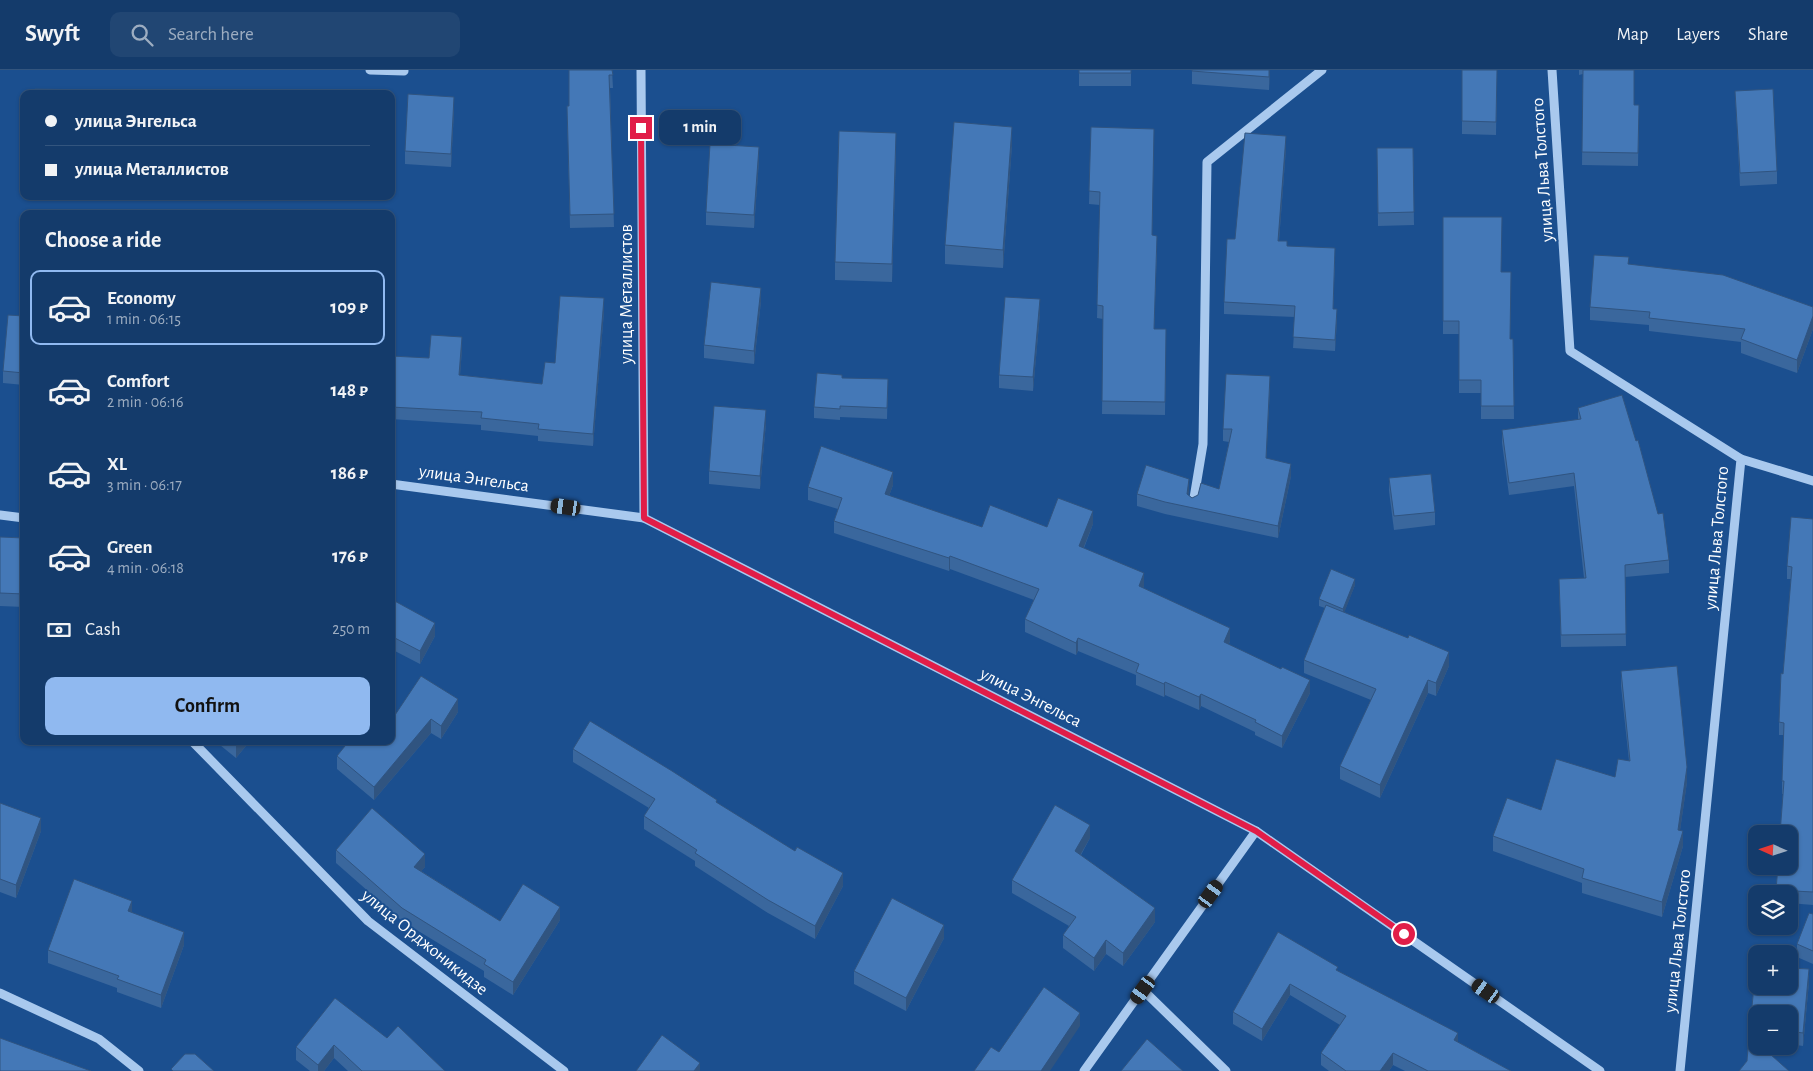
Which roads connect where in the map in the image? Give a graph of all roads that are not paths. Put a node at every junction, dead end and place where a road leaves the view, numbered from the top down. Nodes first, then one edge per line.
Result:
1 (370, 70) edge
2 (641, 70) edge
3 (1322, 70) edge
4 (1552, 70) edge
5 (404, 71) edge
6 (1741, 459) junction
7 (1813, 481) edge
8 (395, 485) edge
9 (1194, 504) edge
10 (0, 515) edge
11 (20, 518) edge
12 (644, 518) junction
13 (196, 745) edge
14 (1256, 831) junction
15 (1143, 990) junction
16 (0, 993) edge
17 (138, 1071) edge
18 (564, 1071) edge
19 (1084, 1071) edge
20 (1226, 1071) edge
21 (1600, 1071) edge
22 (1680, 1071) edge

1 - 5 street
2 - 12 street, улица Металлистов
3 - 9 street
4 - 6 street, улица Льва Толстого
6 - 7 street
6 - 22 street, улица Льва Толстого
8 - 12 street, улица Энгельса
10 - 11 street
12 - 14 street, улица Энгельса
13 - 18 street, улица Орджоникидзе
14 - 15 street
14 - 21 street, улица Энгельса
15 - 19 street
15 - 20 street
16 - 17 street

